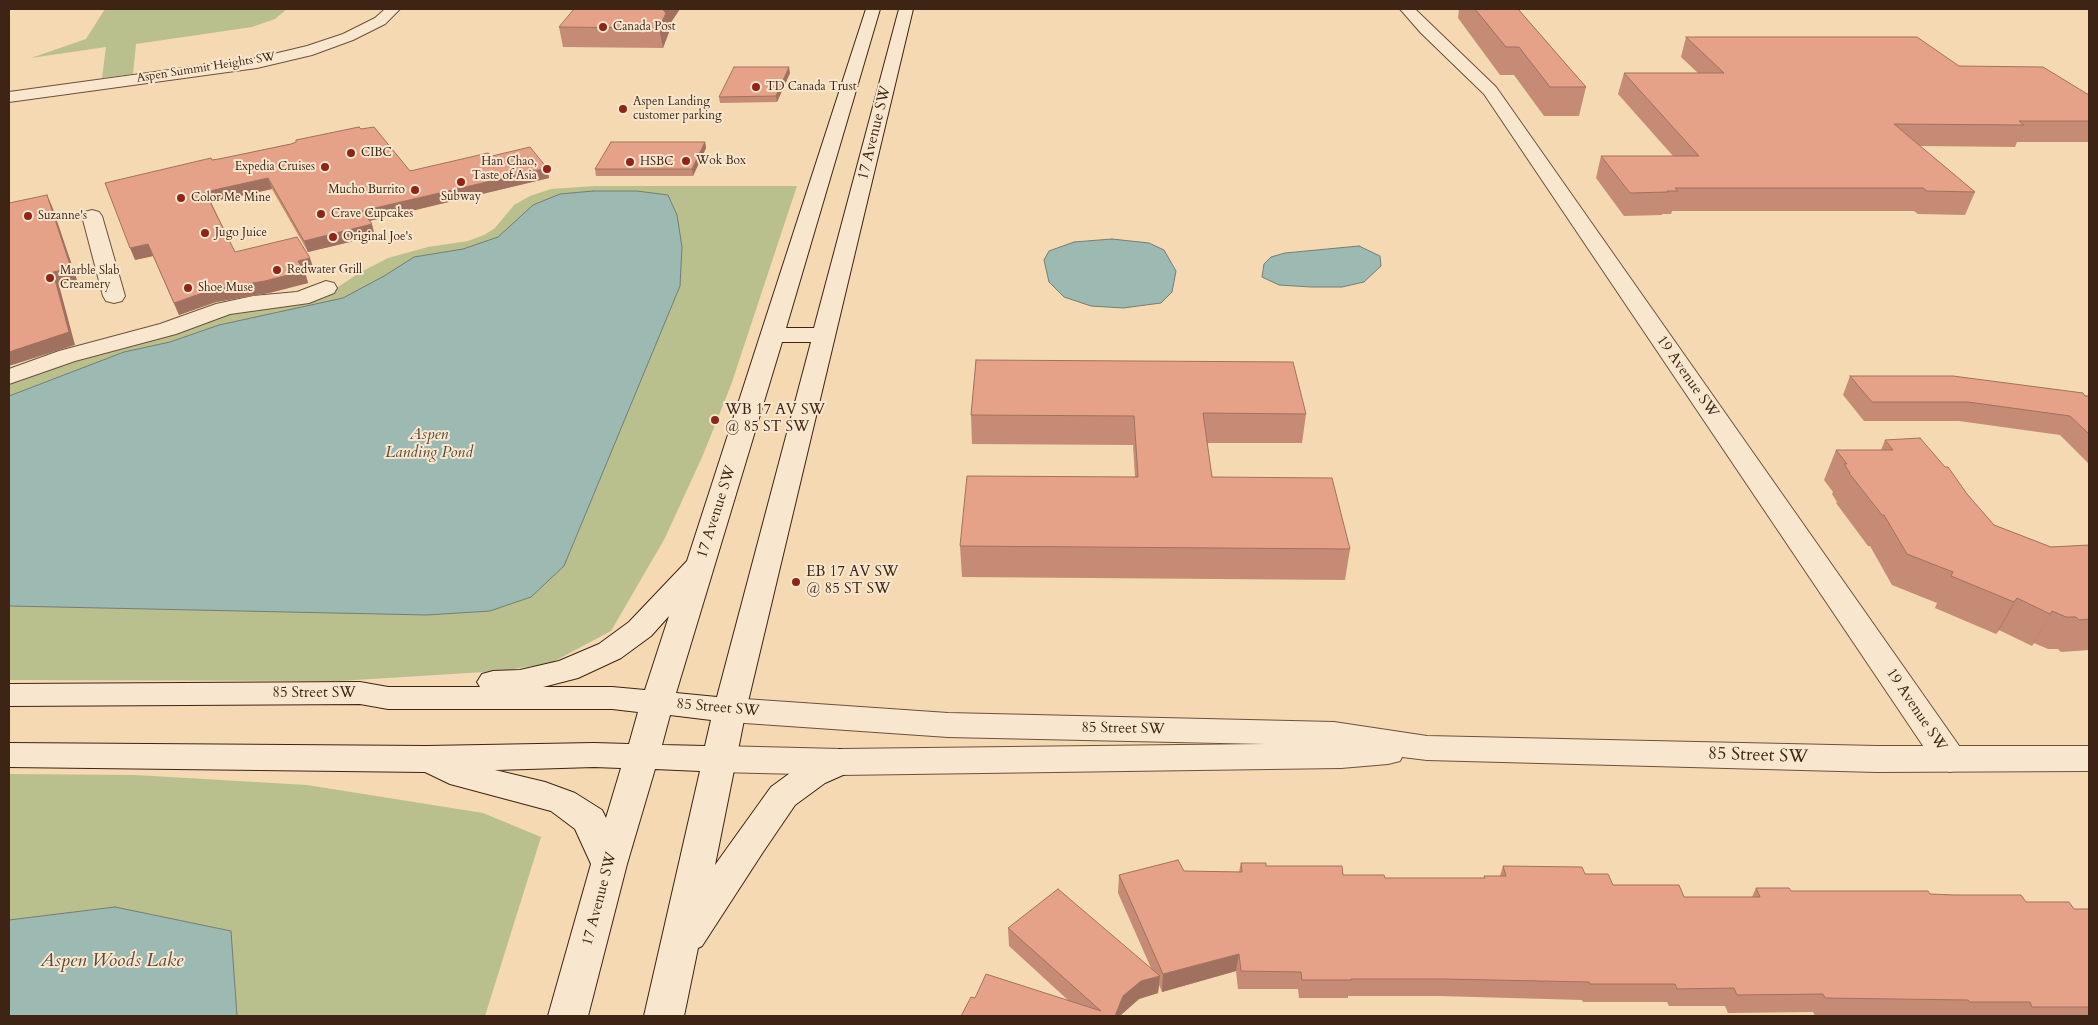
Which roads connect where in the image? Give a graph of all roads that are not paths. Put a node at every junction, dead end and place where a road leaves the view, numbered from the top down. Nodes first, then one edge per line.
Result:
1 (393, 9) edge
2 (873, 9) edge
3 (906, 9) edge
4 (1407, 9) edge
5 (9, 97) edge
6 (844, 172) junction
7 (92, 216) dead end
8 (326, 288) dead end
9 (114, 296) dead end
10 (773, 335) junction
11 (824, 335) junction
12 (9, 377) edge
13 (701, 564) junction
14 (360, 693) junction
15 (9, 695) edge
16 (657, 702) junction
17 (730, 710) junction
18 (1427, 748) junction
19 (9, 755) edge
20 (642, 756) junction
21 (427, 759) junction
22 (720, 759) junction
23 (1950, 759) junction
24 (2089, 759) edge
25 (840, 762) junction
26 (609, 864) junction
27 (678, 949) junction
28 (568, 1016) edge
29 (664, 1016) edge

1 - 5 main road, Aspen Summit Heights SW
2 - 6 main road, 17 Avenue SW
3 - 6 main road, 17 Avenue SW
4 - 23 main road, 19 Avenue SW
6 - 10 main road, 17 Avenue SW
6 - 11 main road, 17 Avenue SW
7 - 9 main road
8 - 12 main road
10 - 11 main road
10 - 13 main road, 17 Avenue SW
11 - 17 main road, 17 Avenue SW
13 - 14 main road
13 - 16 main road, 17 Avenue SW
14 - 15 main road, 85 Street SW
14 - 16 main road, 85 Street SW
16 - 17 main road, 85 Street SW
16 - 20 main road, 17 Avenue SW
17 - 18 main road, 85 Street SW
17 - 22 main road, 17 Avenue SW
18 - 23 main road, 85 Street SW
18 - 25 main road, 85 Street SW
19 - 21 main road, 85 Street SW
20 - 21 main road, 85 Street SW
20 - 22 main road, 85 Street SW
20 - 26 main road, 17 Avenue SW
21 - 26 main road
22 - 25 main road, 85 Street SW
22 - 27 main road, 17 Avenue SW
23 - 24 main road, 85 Street SW
25 - 27 main road
26 - 28 main road, 17 Avenue SW
27 - 29 main road, 17 Avenue SW

